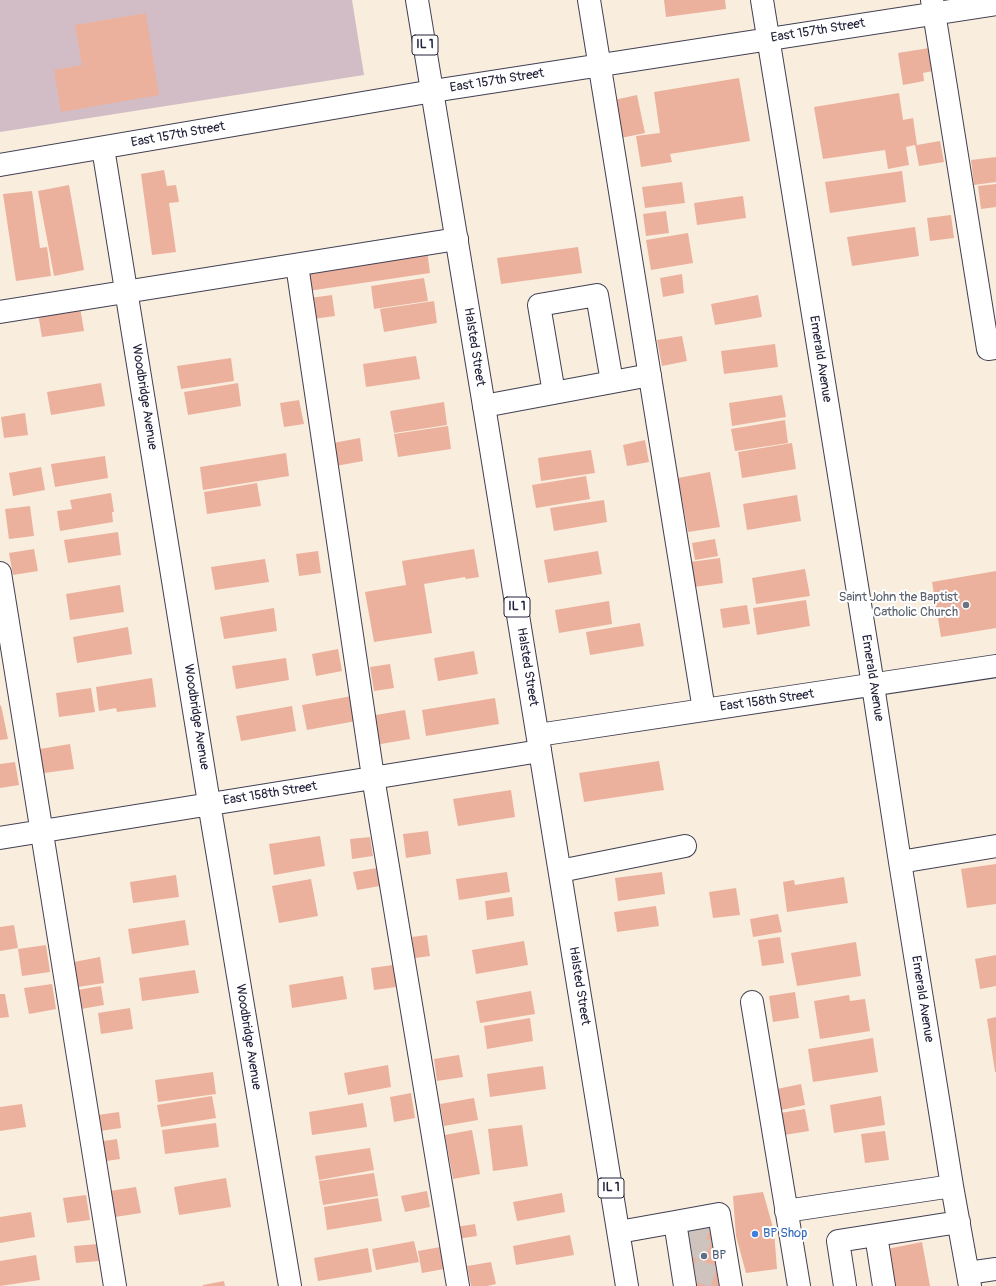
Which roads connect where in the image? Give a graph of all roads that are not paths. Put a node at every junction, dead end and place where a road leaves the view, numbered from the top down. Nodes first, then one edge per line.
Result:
1 (417, 0) edge
2 (589, 0) edge
3 (762, 0) edge
4 (996, 4) edge
5 (933, 7) edge
6 (768, 39) junction
7 (599, 65) junction
8 (432, 91) junction
9 (103, 148) junction
10 (0, 165) edge
11 (457, 239) junction
12 (297, 265) junction
13 (127, 292) junction
14 (0, 312) edge
15 (996, 348) edge
16 (650, 375) junction
17 (612, 382) junction
18 (554, 393) junction
19 (484, 406) junction
20 (0, 573) edge
21 (996, 666) edge
22 (873, 684) junction
23 (704, 710) junction
24 (539, 743) junction
25 (374, 777) junction
26 (209, 803) junction
27 (42, 831) junction
28 (0, 838) edge
29 (685, 846) dead end
30 (996, 846) edge
31 (900, 862) junction
32 (560, 872) junction
33 (752, 1002) dead end
34 (952, 1186) junction
35 (786, 1211) junction
36 (959, 1222) junction
37 (619, 1232) junction
38 (682, 1233) junction
39 (876, 1235) junction
40 (996, 1269) edge
41 (687, 1274) edge
42 (969, 1279) edge
43 (727, 1282) edge
44 (115, 1286) edge
45 (290, 1286) edge
46 (458, 1286) edge
47 (627, 1286) edge
48 (799, 1286) edge
49 (845, 1286) edge
50 (884, 1286) edge

1 - 8 street, Halsted Street / IL 1
2 - 7 street
3 - 6 street, Emerald Avenue
4 - 5 street, East 157th Street
5 - 6 street, East 157th Street
5 - 15 street
6 - 7 street, East 157th Street
6 - 22 street, Emerald Avenue
7 - 8 street, East 157th Street
7 - 16 street
8 - 9 street, East 157th Street
8 - 11 street, Halsted Street / IL 1
9 - 10 street, East 157th Street
9 - 13 street, Woodbridge Avenue
11 - 12 street
11 - 19 street, Halsted Street / IL 1
12 - 13 street
12 - 25 street
13 - 14 street
13 - 26 street, Woodbridge Avenue
16 - 17 street
16 - 23 street
17 - 18 street
17 - 18 street
18 - 19 street
19 - 24 street, Halsted Street / IL 1
20 - 27 street
21 - 22 street, East 158th Street
22 - 23 street, East 158th Street
22 - 31 street, Emerald Avenue
23 - 24 street, East 158th Street
24 - 25 street, East 158th Street
24 - 32 street, Halsted Street / IL 1
25 - 26 street, East 158th Street
25 - 46 street
26 - 27 street, East 158th Street
26 - 45 street, Woodbridge Avenue
27 - 28 street, East 158th Street
27 - 44 street
29 - 32 street
30 - 31 street
31 - 34 street, Emerald Avenue
32 - 37 street, Halsted Street / IL 1
33 - 35 street
34 - 35 street
34 - 36 street, Emerald Avenue
35 - 48 street
36 - 39 street
36 - 42 street, Emerald Avenue
37 - 38 street
37 - 47 street, Halsted Street / IL 1
38 - 41 street
38 - 43 street
39 - 49 street
39 - 50 street
40 - 42 street

